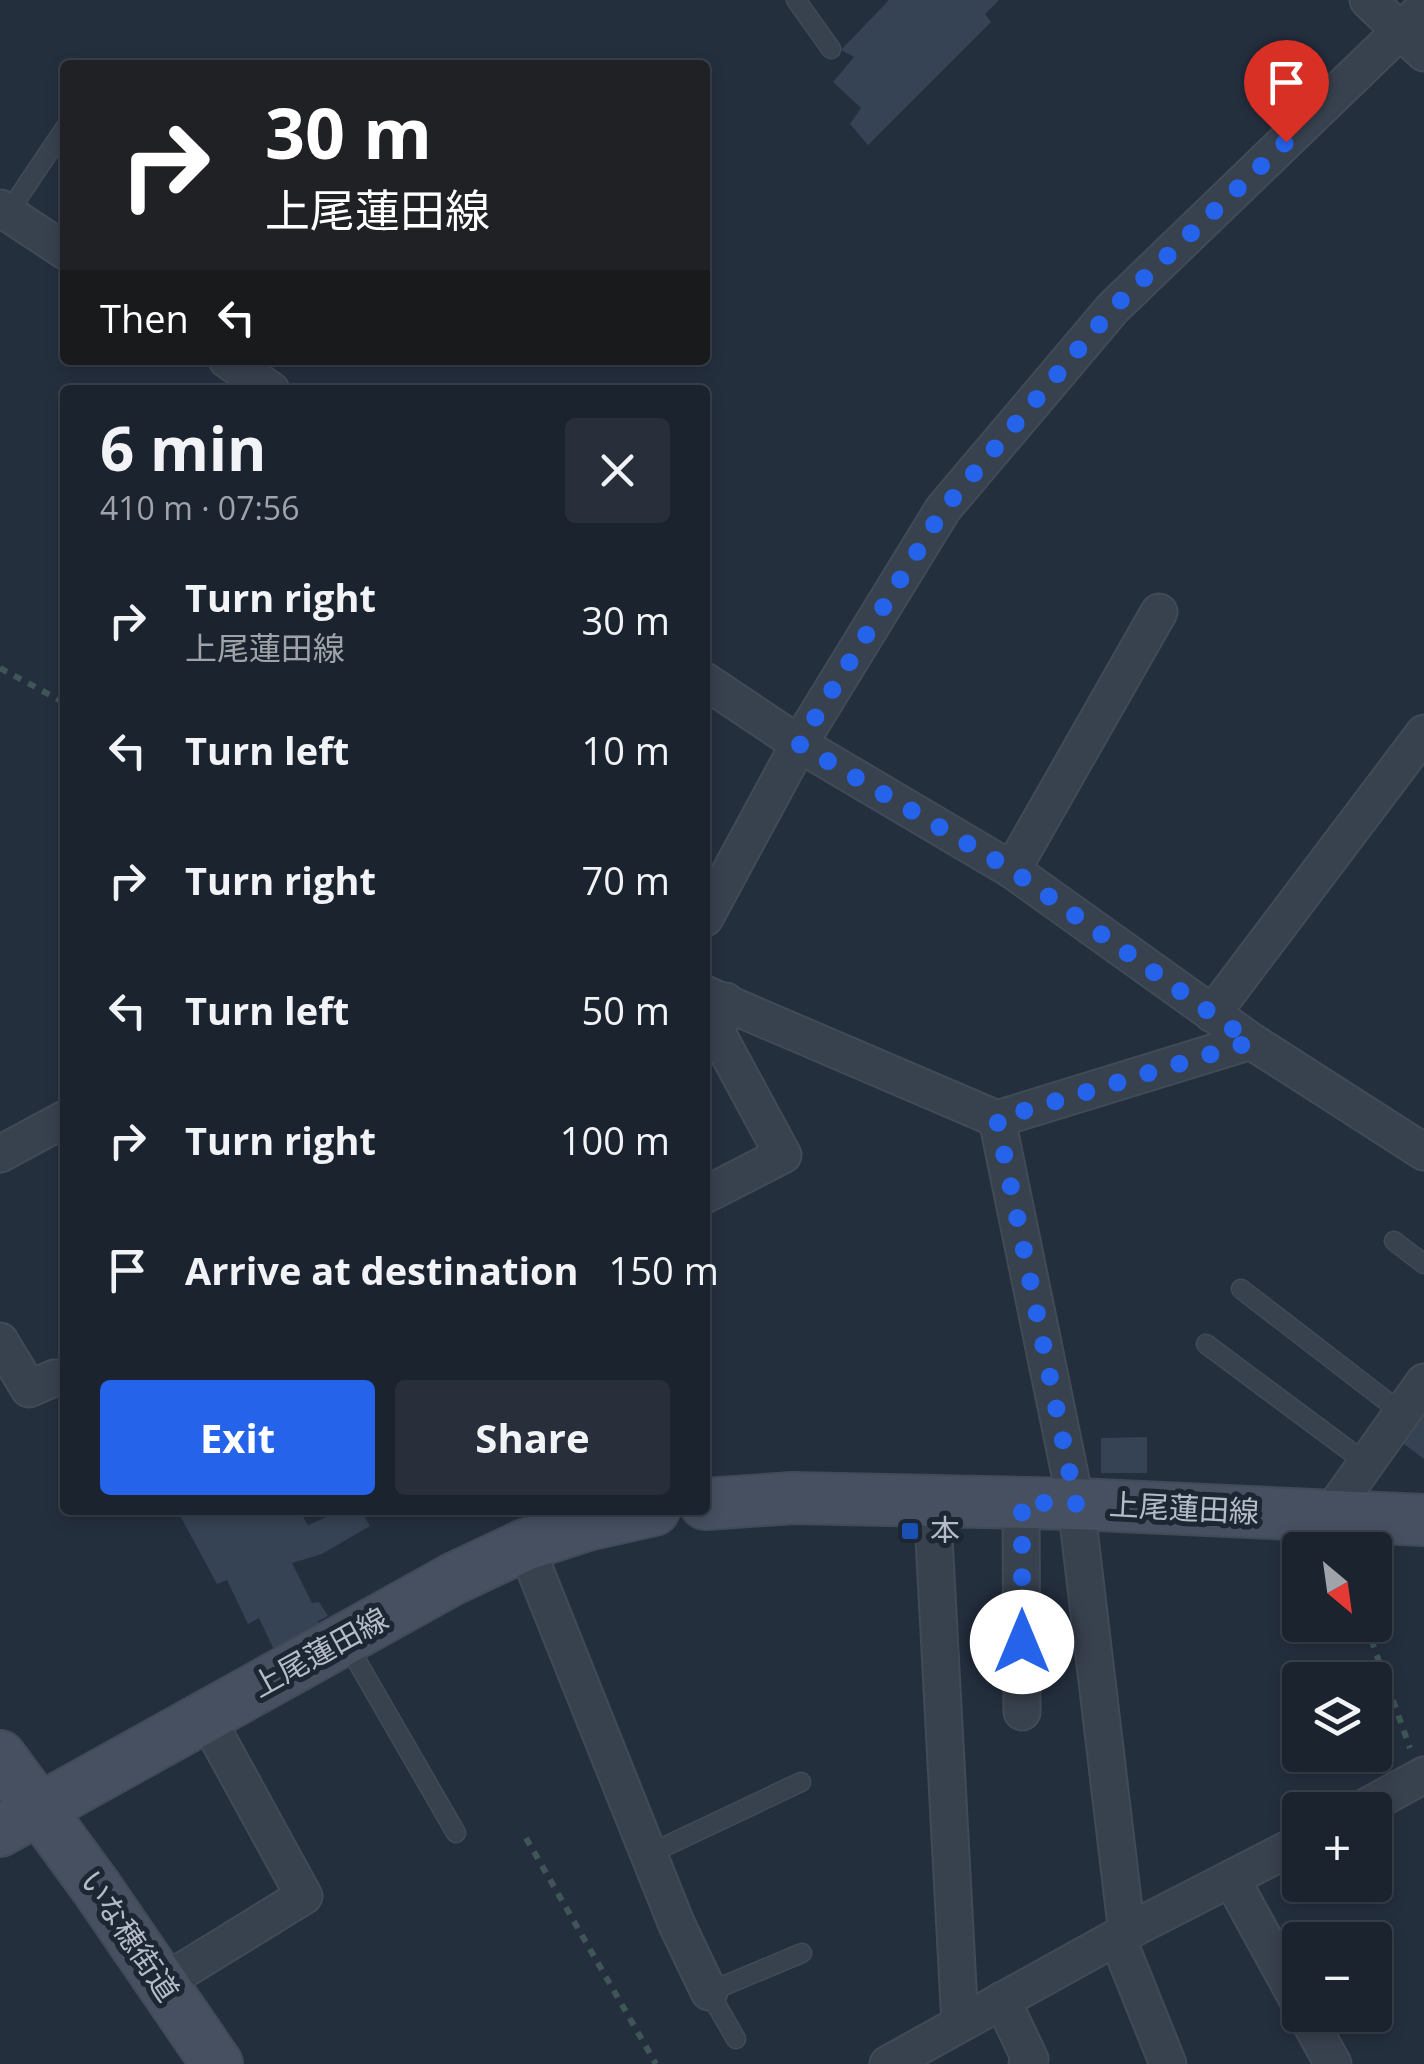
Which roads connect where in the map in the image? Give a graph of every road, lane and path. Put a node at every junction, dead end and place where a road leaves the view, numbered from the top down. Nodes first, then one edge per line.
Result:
1 (796, 0) edge
2 (1368, 0) edge
3 (1416, 31) edge
4 (831, 49) dead end
5 (60, 135) edge
6 (4, 210) edge
7 (60, 249) edge
8 (234, 365) edge
9 (264, 385) edge
10 (1159, 612) dead end
11 (0, 668) edge
12 (710, 684) edge
13 (60, 700) edge
14 (1424, 733) edge
15 (799, 744) junction
16 (1012, 870) junction
17 (710, 909) edge
18 (715, 998) edge
19 (1212, 1014) junction
20 (1251, 1042) junction
21 (997, 1119) junction
22 (60, 1122) edge
23 (1424, 1152) edge
24 (0, 1154) edge
25 (710, 1192) edge
26 (1394, 1241) dead end
27 (1424, 1264) edge
28 (1241, 1288) dead end
29 (0, 1341) edge
30 (1206, 1344) dead end
31 (54, 1378) dead end
32 (1424, 1382) edge
33 (1402, 1413) junction
34 (1366, 1464) junction
35 (932, 1500) junction
36 (1022, 1502) junction
37 (710, 1504) edge
38 (1076, 1504) junction
39 (630, 1515) edge
40 (1328, 1517) junction
41 (1424, 1520) edge
42 (525, 1544) junction
43 (345, 1639) junction
44 (1372, 1642) edge
45 (1022, 1712) dead end
46 (206, 1716) junction
47 (0, 1756) edge
48 (1423, 1780) edge
49 (802, 1782) dead end
50 (1392, 1795) edge
51 (20, 1820) edge
52 (456, 1833) dead end
53 (526, 1838) dead end
54 (1282, 1852) edge
55 (649, 1854) junction
56 (1232, 1880) junction
57 (1122, 1935) junction
58 (802, 1952) dead end
59 (1282, 1971) edge
60 (161, 1984) junction
61 (709, 1992) junction
62 (1002, 2000) junction
63 (960, 2024) junction
64 (1315, 2032) edge
65 (736, 2039) dead end
66 (215, 2064) edge
67 (656, 2064) edge
68 (888, 2064) edge
69 (1026, 2064) edge
70 (1168, 2064) edge
71 (1332, 2064) edge

1 - 4 lane
2 - 3 street
3 - 15 street
5 - 6 lane
6 - 7 street
8 - 9 street
10 - 16 street
11 - 13 path
12 - 15 street
14 - 19 street
15 - 16 street
15 - 17 street
16 - 19 street
18 - 21 street
18 - 25 street
19 - 20 street
20 - 21 street
20 - 23 street
21 - 38 street
22 - 24 street
26 - 27 lane
28 - 33 lane
29 - 31 street
30 - 34 lane
32 - 33 street
33 - 34 street
34 - 40 street
35 - 36 main road, 上尾蓮田線
35 - 37 main road, 上尾蓮田線
35 - 63 street
36 - 38 main road, 上尾蓮田線
36 - 45 street
38 - 40 main road, 上尾蓮田線
38 - 57 street
39 - 42 main road, 上尾蓮田線
40 - 41 main road, 上尾蓮田線
42 - 43 main road, 上尾蓮田線
42 - 55 street
43 - 46 main road, 上尾蓮田線
43 - 52 lane
44 - 48 path
46 - 51 main road, 上尾蓮田線
46 - 60 street
47 - 51 main road, いな穂街道
48 - 50 street
49 - 55 lane
51 - 60 main road, いな穂街道
53 - 67 path
54 - 56 street
55 - 61 street
56 - 57 street
56 - 59 street
57 - 62 street
57 - 70 street
58 - 61 lane
60 - 66 main road, いな穂街道
61 - 65 lane
62 - 63 street
62 - 69 street
63 - 68 street
64 - 71 street

